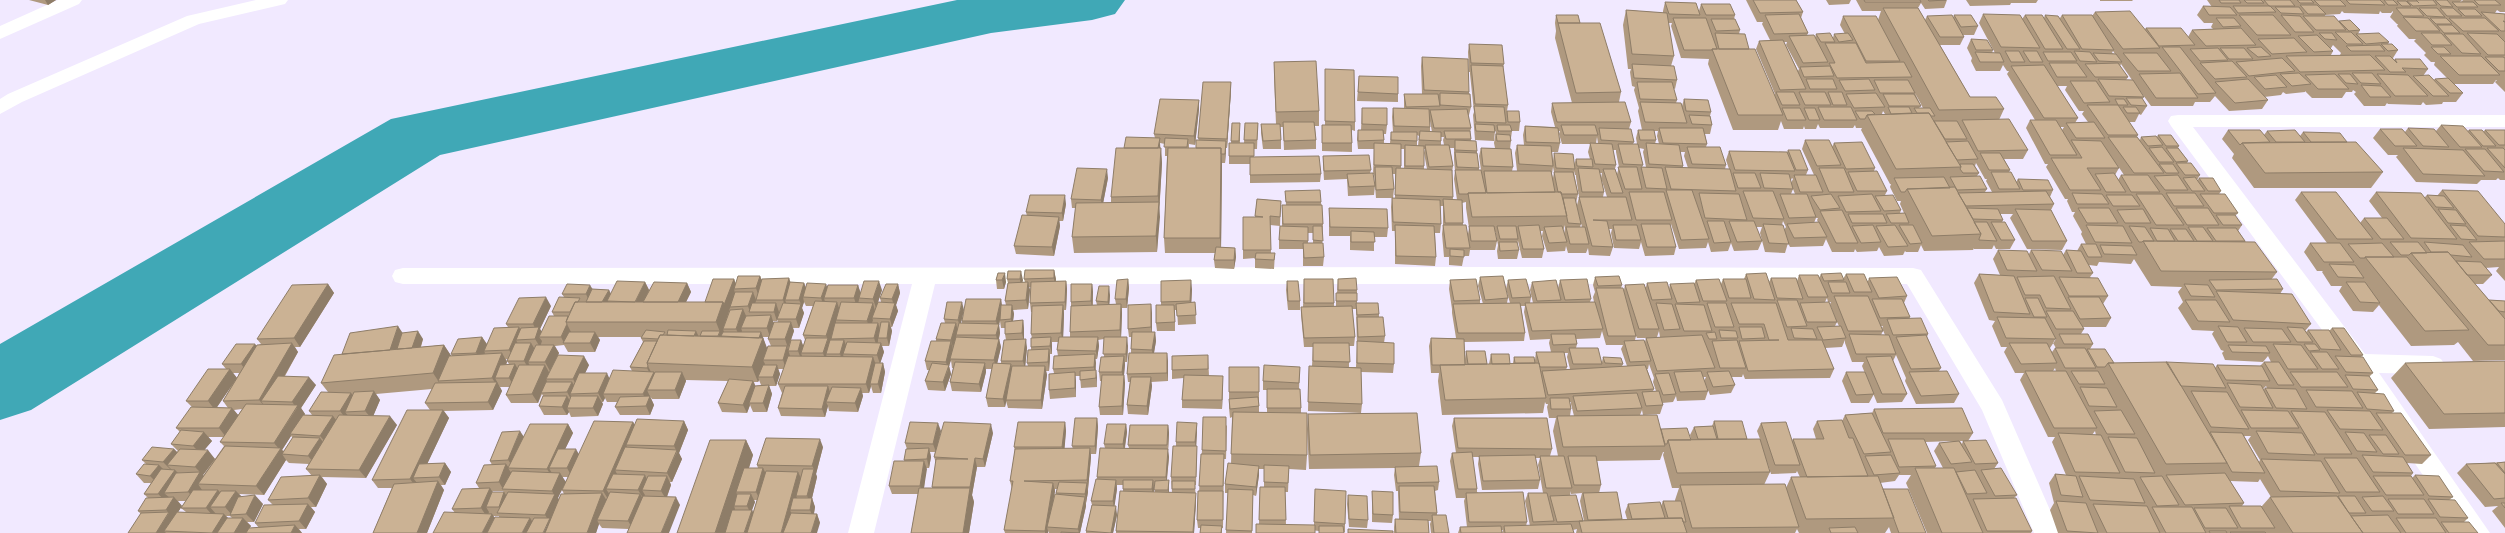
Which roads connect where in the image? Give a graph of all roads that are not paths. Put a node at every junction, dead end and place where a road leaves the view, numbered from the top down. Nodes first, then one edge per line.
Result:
1 (73, 0) edge
2 (279, 0) edge
3 (0, 33) edge
4 (0, 108) edge
5 (2505, 121) edge
6 (403, 276) dead end
7 (925, 278) junction
8 (2358, 363) junction
9 (2451, 366) edge
10 (861, 533) edge
11 (2047, 533) edge
12 (2476, 533) edge

1 - 3 street
2 - 4 street
5 - 8 street
6 - 7 street
7 - 10 street
7 - 11 street
8 - 9 street
8 - 12 street

